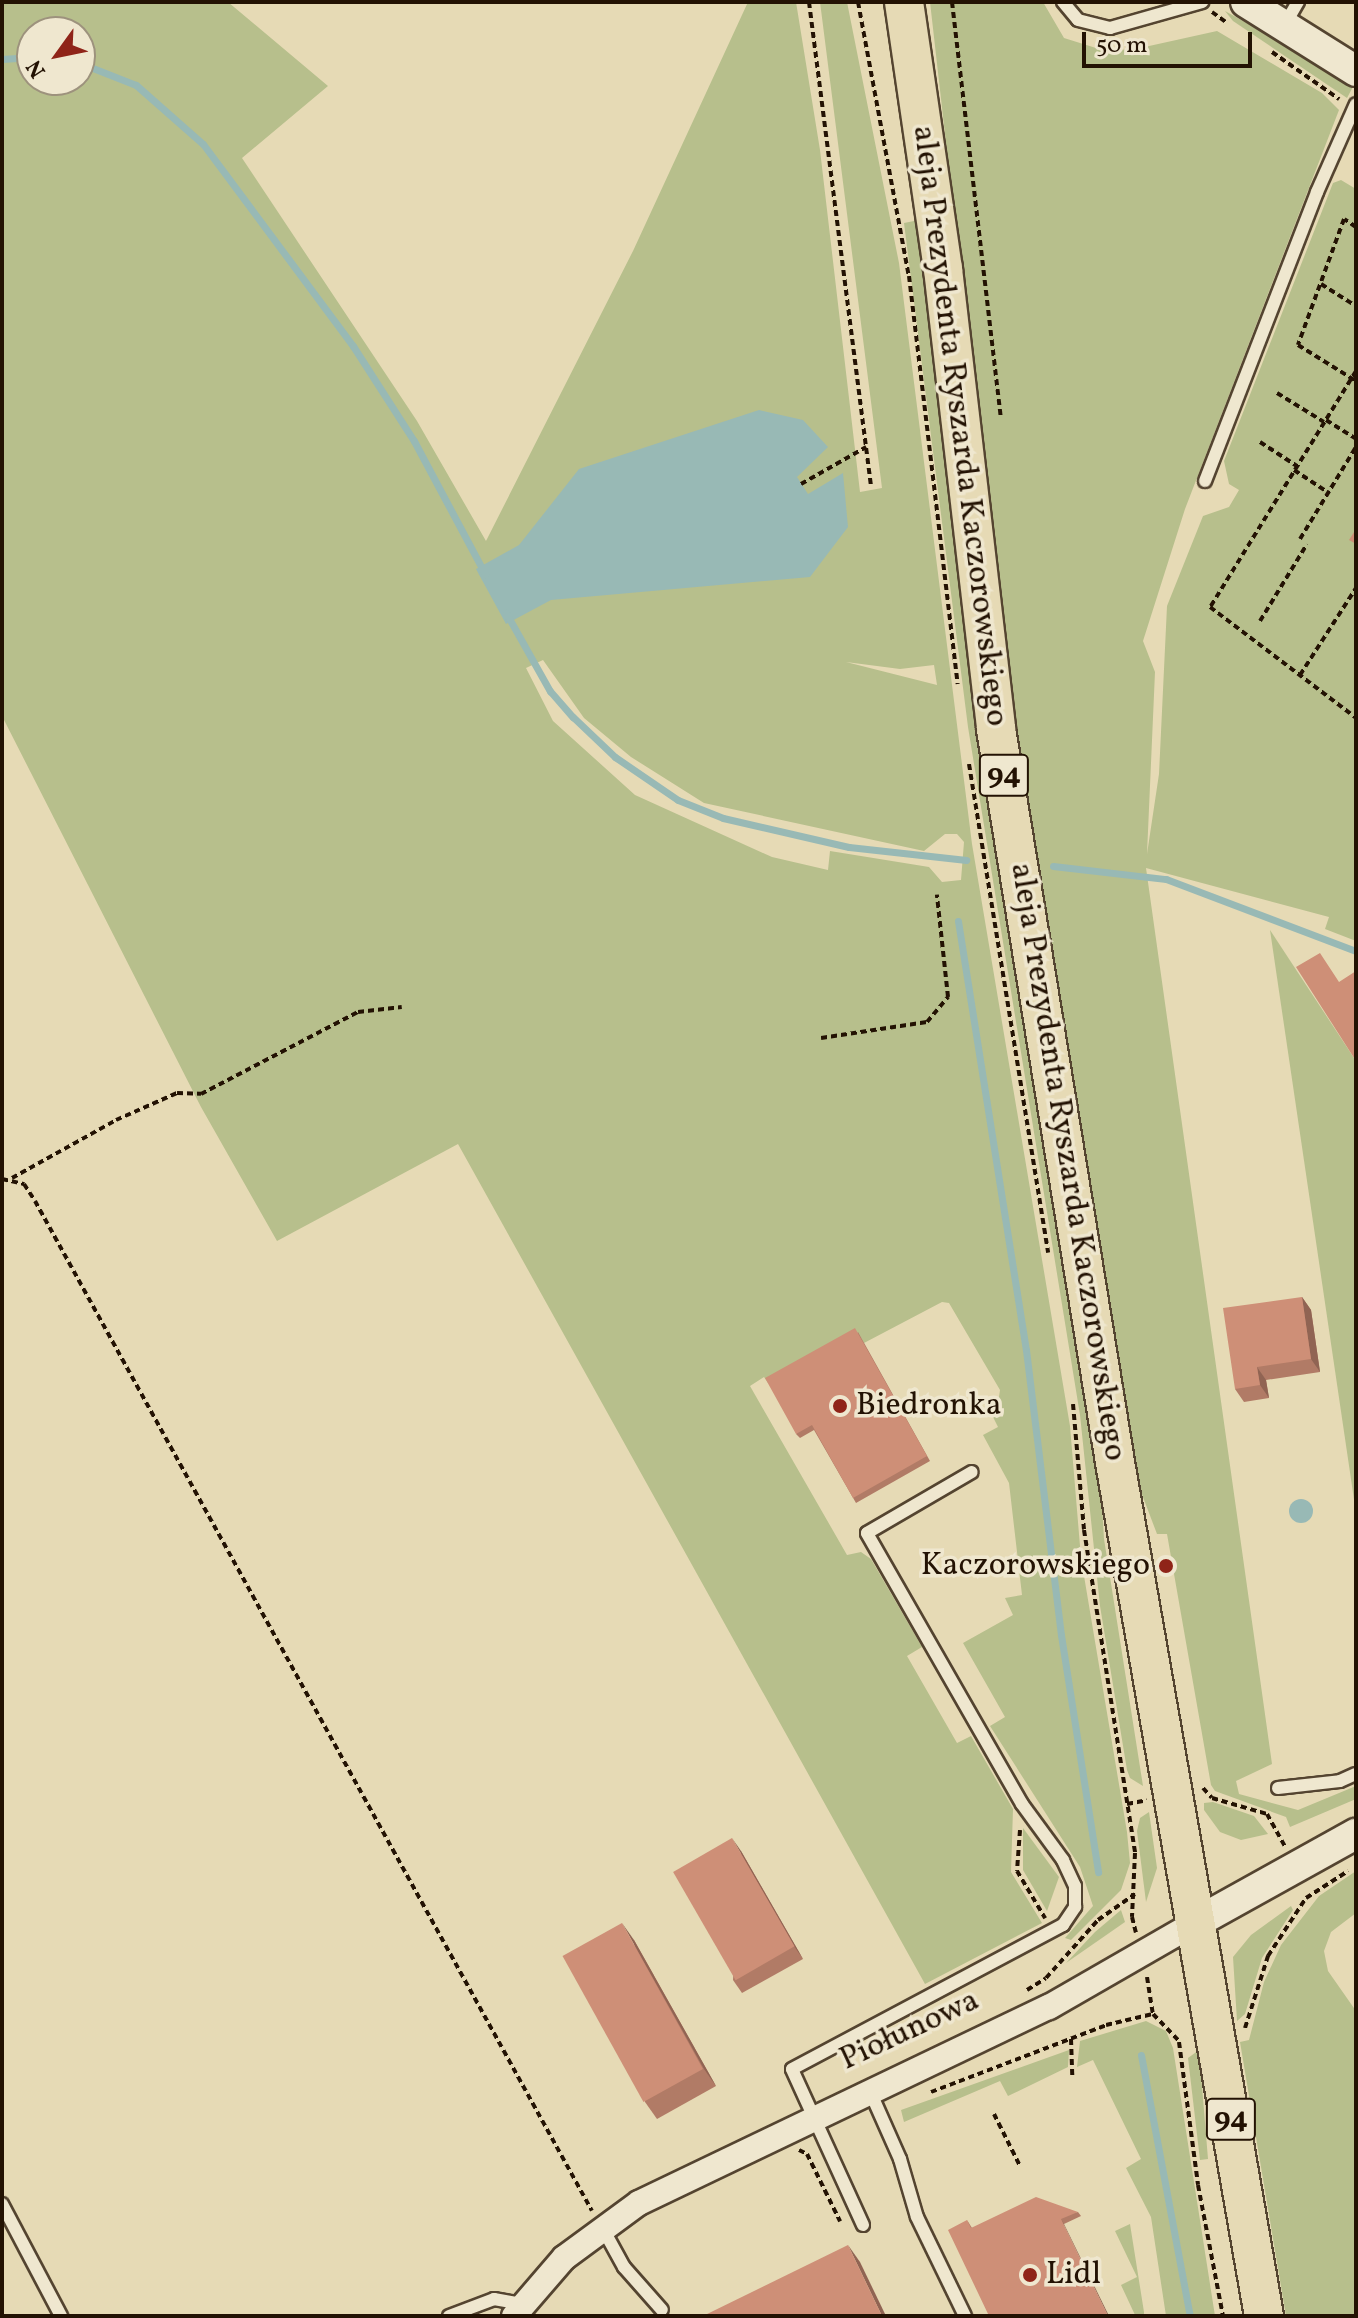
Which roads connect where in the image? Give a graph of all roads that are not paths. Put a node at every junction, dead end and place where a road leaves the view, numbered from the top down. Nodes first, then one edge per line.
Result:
1 (904, 2) edge
2 (1063, 2) edge
3 (1202, 2) edge
4 (1239, 14) edge
5 (1283, 25) edge
6 (1356, 71) edge
7 (1354, 108) edge
8 (1205, 481) dead end
9 (972, 1472) dead end
10 (1356, 1774) edge
11 (1278, 1788) dead end
12 (1356, 1834) edge
13 (1197, 1922) junction
14 (869, 2089) junction
15 (814, 2116) junction
16 (2, 2204) edge
17 (863, 2225) dead end
18 (602, 2227) junction
19 (518, 2310) edge
20 (662, 2310) dead end
21 (61, 2316) edge
22 (449, 2316) edge
23 (965, 2316) edge
24 (1264, 2316) edge

1 - 13 main road, aleja Prezydenta Ryszarda Kaczorowskiego / 94
2 - 3 lane
4 - 5 street
5 - 6 street
7 - 8 lane
9 - 15 lane
10 - 11 lane
12 - 13 street, Piołunowa
13 - 14 street, Piołunowa
13 - 24 main road, aleja Prezydenta Ryszarda Kaczorowskiego / 94
14 - 15 street, Piołunowa
14 - 23 lane
15 - 17 lane
15 - 18 street, Piołunowa
16 - 21 lane
18 - 19 street, Piołunowa
18 - 20 lane
19 - 22 lane

